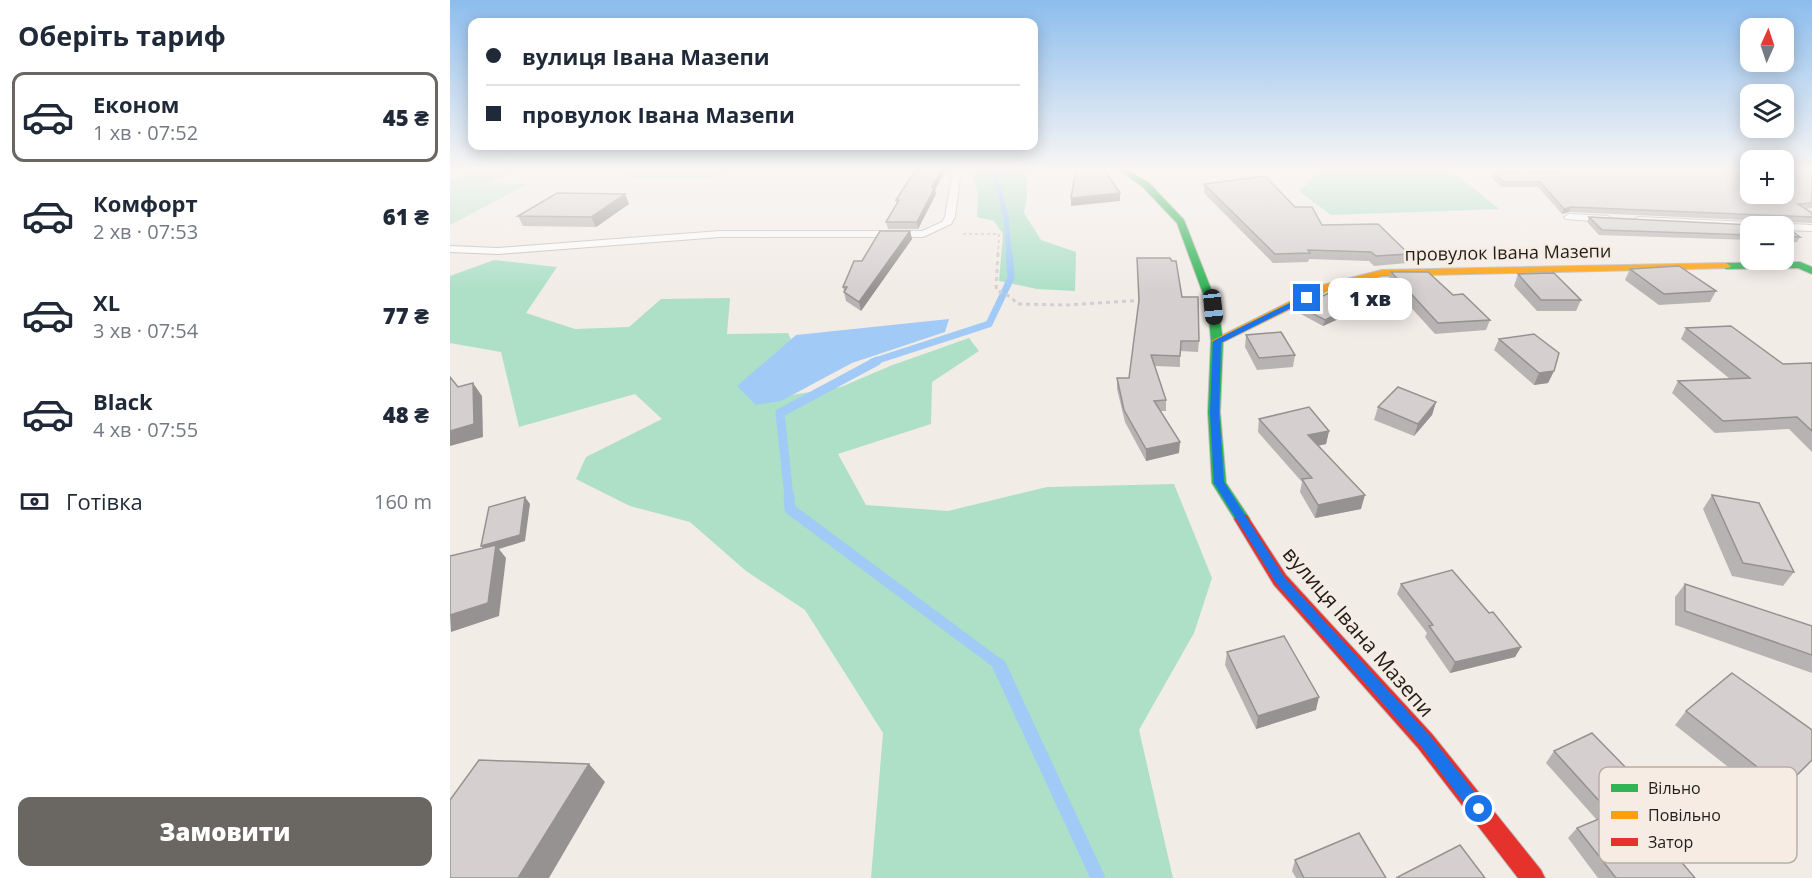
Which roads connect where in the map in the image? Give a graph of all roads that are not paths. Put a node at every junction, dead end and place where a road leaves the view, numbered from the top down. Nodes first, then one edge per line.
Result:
1 (951, 210) edge
2 (1170, 210) edge
3 (1569, 217) edge
4 (1615, 219) edge
5 (1627, 219) edge
6 (1812, 228) edge
7 (450, 249) edge
8 (1812, 271) edge
9 (1217, 341) junction
10 (1533, 878) edge

1 - 7 lane
2 - 9 street, вулиця Івана Мазепи
3 - 4 lane
5 - 6 lane
8 - 9 street, провулок Івана Мазепи
9 - 10 street, вулиця Івана Мазепи

